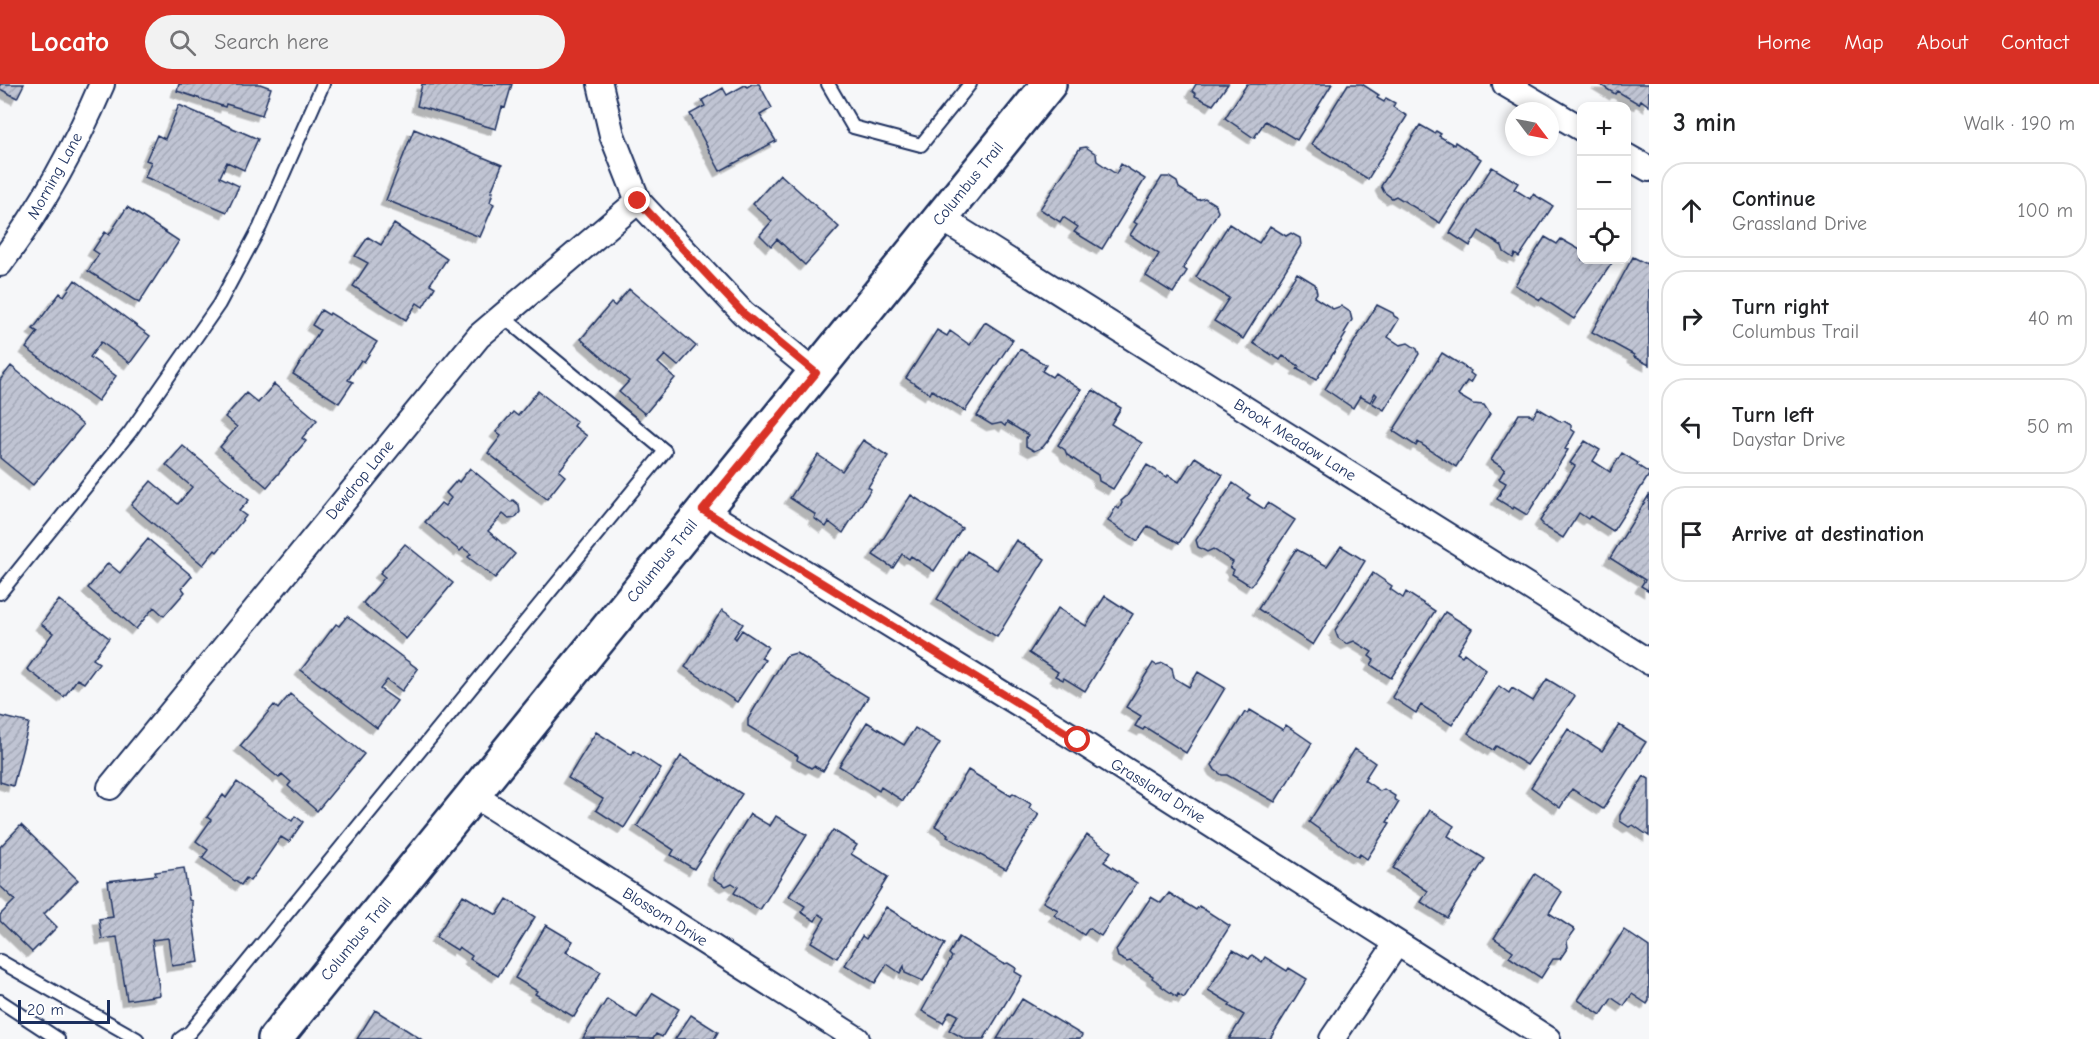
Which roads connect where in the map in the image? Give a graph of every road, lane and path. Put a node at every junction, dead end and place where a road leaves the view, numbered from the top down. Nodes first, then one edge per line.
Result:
1 (102, 84) edge
2 (323, 84) edge
3 (600, 84) edge
4 (828, 84) edge
5 (970, 84) edge
6 (1049, 84) edge
7 (1504, 84) edge
8 (1577, 127) edge
9 (1631, 159) edge
10 (1649, 169) edge
11 (638, 201) junction
12 (942, 218) junction
13 (0, 264) edge
14 (501, 315) junction
15 (816, 373) junction
16 (703, 510) junction
17 (0, 593) edge
18 (1649, 662) edge
19 (110, 787) dead end
20 (473, 795) junction
21 (1397, 943) junction
22 (0, 961) edge
23 (0, 1001) edge
24 (58, 1039) edge
25 (137, 1039) edge
26 (180, 1039) edge
27 (275, 1039) edge
28 (857, 1039) edge
29 (1332, 1039) edge
30 (1548, 1039) edge

1 - 13 street, Morning Lane
2 - 17 lane
3 - 11 street
4 - 5 lane
6 - 12 street, Columbus Trail
7 - 8 street
9 - 10 street
11 - 14 street, Dewdrop Lane
11 - 15 street
12 - 15 street, Columbus Trail
12 - 18 street, Brook Meadow Lane
14 - 19 street, Dewdrop Lane
14 - 26 lane
15 - 16 street, Columbus Trail
16 - 20 street, Columbus Trail
16 - 21 street, Grassland Drive
20 - 27 street, Columbus Trail
20 - 28 street, Blossom Drive
21 - 29 street
21 - 30 street, Grassland Drive
22 - 25 lane
23 - 24 lane

